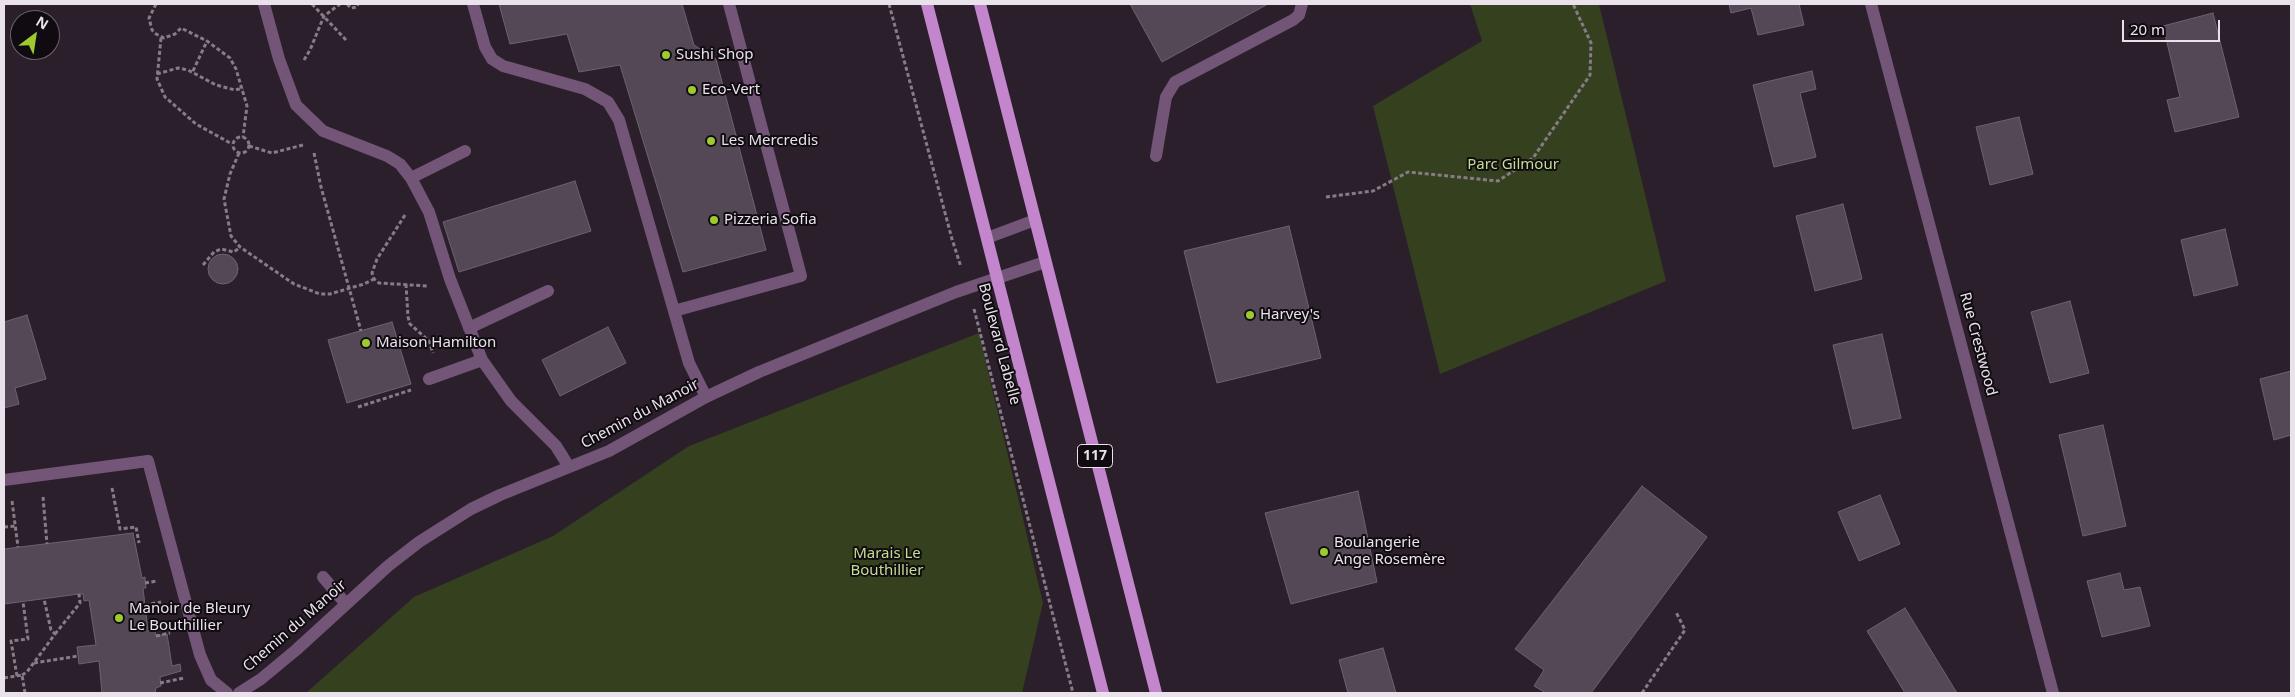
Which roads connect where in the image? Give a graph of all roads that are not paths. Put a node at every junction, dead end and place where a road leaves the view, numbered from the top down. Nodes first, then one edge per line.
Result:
1 (264, 4) edge
2 (473, 4) edge
3 (729, 4) edge
4 (927, 4) edge
5 (980, 4) edge
6 (1302, 4) edge
7 (1871, 4) edge
8 (465, 151) dead end
9 (1156, 156) dead end
10 (411, 178) junction
11 (1035, 220) junction
12 (987, 238) junction
13 (1045, 262) junction
14 (997, 279) junction
15 (548, 291) dead end
16 (674, 311) junction
17 (469, 328) junction
18 (482, 360) junction
19 (429, 380) dead end
20 (706, 397) junction
21 (569, 467) junction
22 (4, 480) edge
23 (323, 577) dead end
24 (346, 604) junction
25 (224, 691) edge
26 (208, 693) edge
27 (239, 693) edge
28 (1103, 693) edge
29 (1156, 693) edge
30 (2053, 693) edge

1 - 10 street
2 - 16 street
3 - 16 street
4 - 12 main road, Boulevard Labelle
5 - 11 main road, 117
6 - 9 street
7 - 30 street, Rue Crestwood
8 - 10 street
10 - 17 street
11 - 12 street
11 - 13 main road, 117
12 - 14 main road, Boulevard Labelle
13 - 14 street, Chemin du Manoir
13 - 29 main road, 117
14 - 20 street, Chemin du Manoir
14 - 28 main road, Boulevard Labelle
15 - 17 street
16 - 20 street
17 - 18 street
18 - 19 street
18 - 21 street
20 - 21 street, Chemin du Manoir
21 - 24 street, Chemin du Manoir
22 - 25 street
23 - 24 street
24 - 27 street, Chemin du Manoir
25 - 26 street

